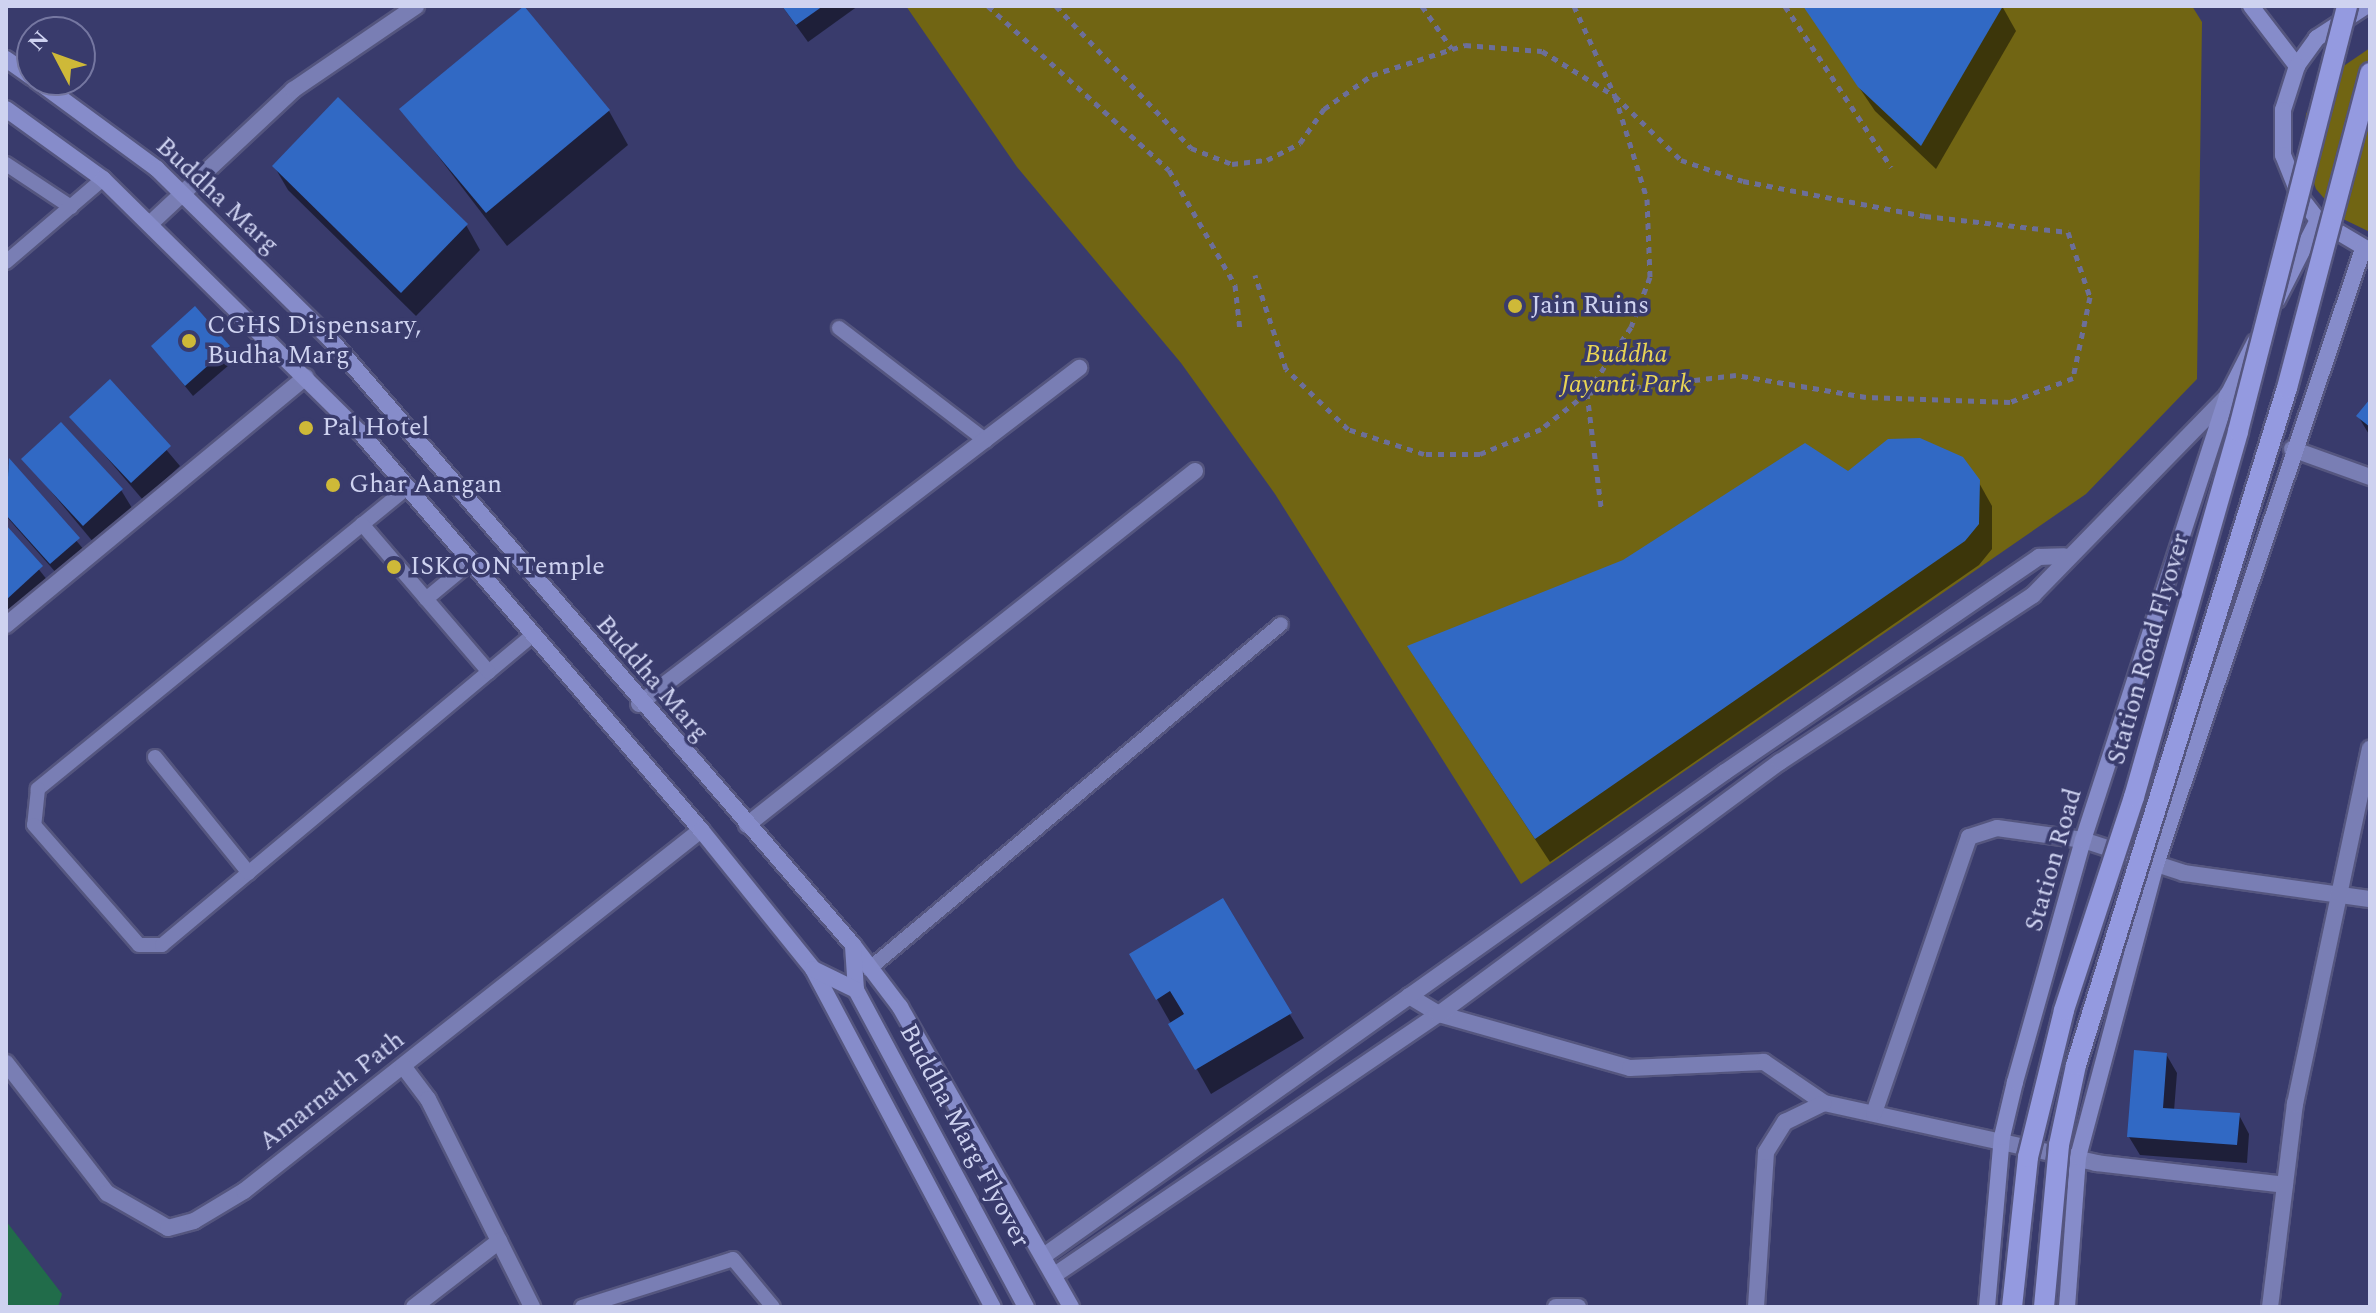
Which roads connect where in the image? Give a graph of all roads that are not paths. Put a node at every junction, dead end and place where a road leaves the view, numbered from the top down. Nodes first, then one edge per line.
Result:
1 (416, 6) edge
2 (2251, 6) edge
3 (2366, 6) edge
4 (2343, 9) edge
5 (2297, 66) junction
6 (2370, 73) edge
7 (56, 96) edge
8 (6, 109) edge
9 (6, 164) edge
10 (103, 179) junction
11 (182, 193) junction
12 (71, 207) junction
13 (2318, 220) junction
14 (151, 223) junction
15 (2367, 250) edge
16 (6, 262) edge
17 (839, 328) dead end
18 (1079, 368) dead end
19 (306, 377) junction
20 (2228, 395) junction
21 (986, 441) junction
22 (2292, 449) junction
23 (1195, 471) dead end
24 (2370, 477) edge
25 (408, 487) junction
26 (362, 524) junction
27 (2064, 556) junction
28 (472, 561) junction
29 (426, 599) junction
30 (1281, 624) dead end
31 (6, 625) edge
32 (534, 634) junction
33 (489, 672) junction
34 (639, 704) junction
35 (2370, 749) edge
36 (155, 757) dead end
37 (747, 825) junction
38 (701, 830) junction
39 (2083, 840) junction
40 (1625, 844) junction
41 (2156, 864) junction
42 (1639, 866) junction
43 (249, 873) junction
44 (2335, 890) junction
45 (2370, 899) edge
46 (853, 945) junction
47 (813, 969) junction
48 (869, 969) junction
49 (856, 990) junction
50 (1409, 996) junction
51 (1439, 1014) junction
52 (6, 1063) edge
53 (403, 1066) junction
54 (1824, 1103) junction
55 (1874, 1113) junction
56 (2002, 1137) junction
57 (2078, 1157) junction
58 (2285, 1185) junction
59 (499, 1241) junction
60 (1045, 1255) junction
61 (1056, 1274) junction
62 (414, 1307) edge
63 (532, 1307) edge
64 (582, 1307) edge
65 (773, 1307) edge
66 (993, 1307) edge
67 (1026, 1307) edge
68 (1071, 1307) edge
69 (1556, 1307) edge
70 (1578, 1307) edge
71 (1756, 1307) edge
72 (1987, 1307) edge
73 (2012, 1307) edge
74 (2044, 1307) edge
75 (2067, 1307) edge
76 (2270, 1307) edge

1 - 11 street
2 - 5 main road
3 - 4 main road
4 - 5 main road
4 - 73 main road, Station Road Flyover, bridge
5 - 13 main road
6 - 74 main road, Station Road Flyover, bridge
7 - 11 main road, Buddha Marg
8 - 10 main road
9 - 12 lane
10 - 12 lane
10 - 14 main road
11 - 14 street
11 - 34 main road, Buddha Marg
12 - 16 lane
13 - 15 main road
13 - 20 main road, Station Road
14 - 19 main road
15 - 22 main road
17 - 21 lane
18 - 21 street
19 - 25 main road
19 - 31 street
20 - 27 street
20 - 39 main road, Station Road
21 - 34 street
22 - 24 street
22 - 41 main road
23 - 37 street
25 - 26 lane
25 - 28 main road
26 - 29 lane
26 - 43 lane
27 - 40 street
27 - 42 street
28 - 29 lane
28 - 32 main road
29 - 33 lane
30 - 48 lane
32 - 33 lane
32 - 38 main road
33 - 43 lane
34 - 37 main road, Buddha Marg
35 - 44 street
36 - 43 lane
37 - 46 main road, Buddha Marg
38 - 47 main road
38 - 53 street, Amarnath Path
39 - 41 street
39 - 55 street
39 - 56 main road, Station Road
40 - 42 street
40 - 50 street
41 - 44 street
41 - 57 main road
42 - 51 street
44 - 45 street
44 - 58 street
46 - 48 main road, Buddha Marg
46 - 49 main road, Buddha Marg Flyover
47 - 49 main road
47 - 66 main road
48 - 60 main road, Buddha Marg
49 - 67 main road, Buddha Marg Flyover
50 - 51 street
50 - 60 street
51 - 54 street
51 - 61 street
52 - 53 street, Amarnath Path
53 - 59 street
54 - 55 street
54 - 71 street
55 - 56 street
56 - 57 street
56 - 72 main road, Station Road
57 - 58 street
57 - 75 main road
58 - 76 street
59 - 62 street
59 - 63 street
60 - 61 main road, Buddha Marg
61 - 68 main road, Buddha Marg
64 - 65 lane
69 - 70 street

